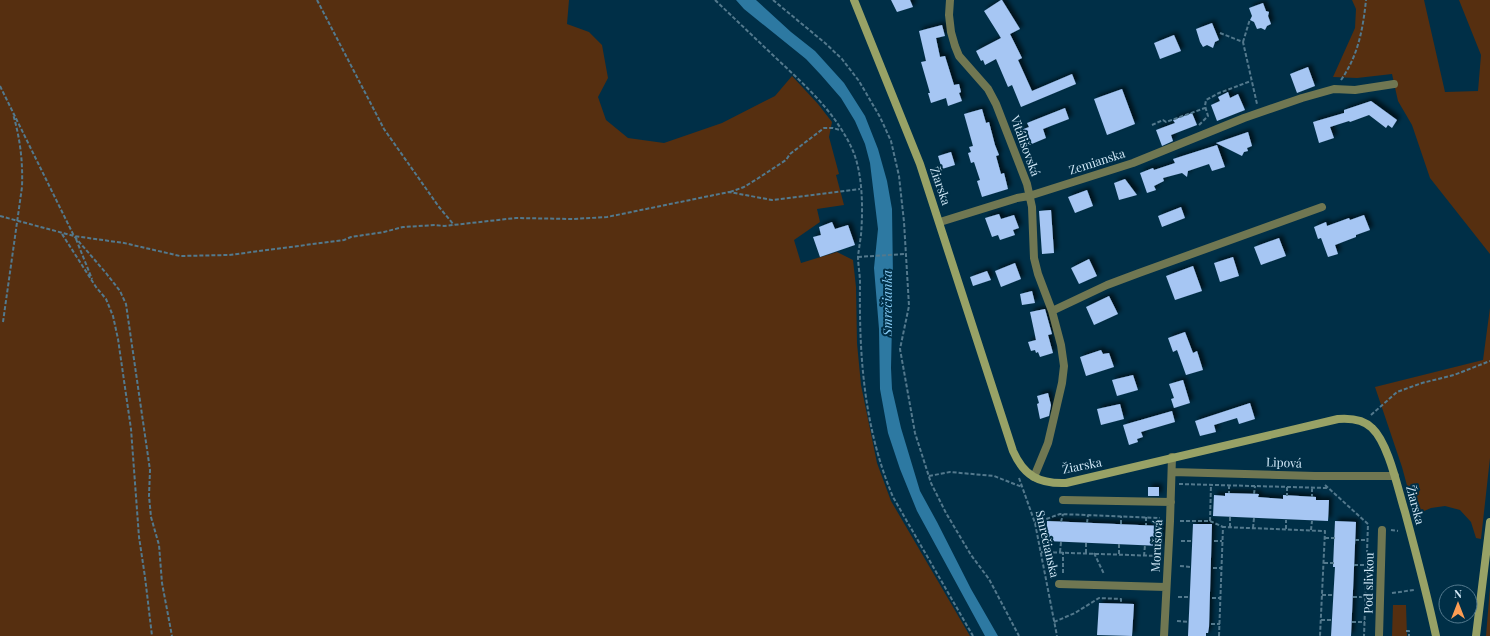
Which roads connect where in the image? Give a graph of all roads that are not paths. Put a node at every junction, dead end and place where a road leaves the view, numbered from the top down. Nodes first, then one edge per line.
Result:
1 (854, 0) edge
2 (950, 0) edge
3 (1394, 84) dead end
4 (1029, 196) junction
5 (1322, 207) dead end
6 (940, 222) junction
7 (1052, 311) junction
8 (1172, 457) junction
9 (1172, 472) junction
10 (1395, 476) junction
11 (1034, 477) junction
12 (1063, 500) dead end
13 (1171, 502) junction
14 (1490, 522) edge
15 (1382, 530) dead end
16 (1059, 584) dead end
17 (1166, 588) junction
18 (1164, 636) edge
19 (1379, 636) edge
20 (1436, 636) edge
21 (1476, 636) edge

1 - 6 street, Žiarska
2 - 4 street, Vitálišovská
3 - 4 street, Zemianska
4 - 6 street, Zemianska
4 - 7 street, Vitálišovská
5 - 7 street
6 - 11 street, Žiarska
7 - 11 street, Vitálišovská
8 - 9 street, Morušová
8 - 10 street, Žiarska
8 - 11 street, Žiarska
9 - 10 street, Lipová
9 - 13 street, Morušová
10 - 20 street, Žiarska
12 - 13 street
13 - 17 street, Morušová
14 - 21 street
15 - 19 street, Pod slivkou
16 - 17 street
17 - 18 street, Morušová

